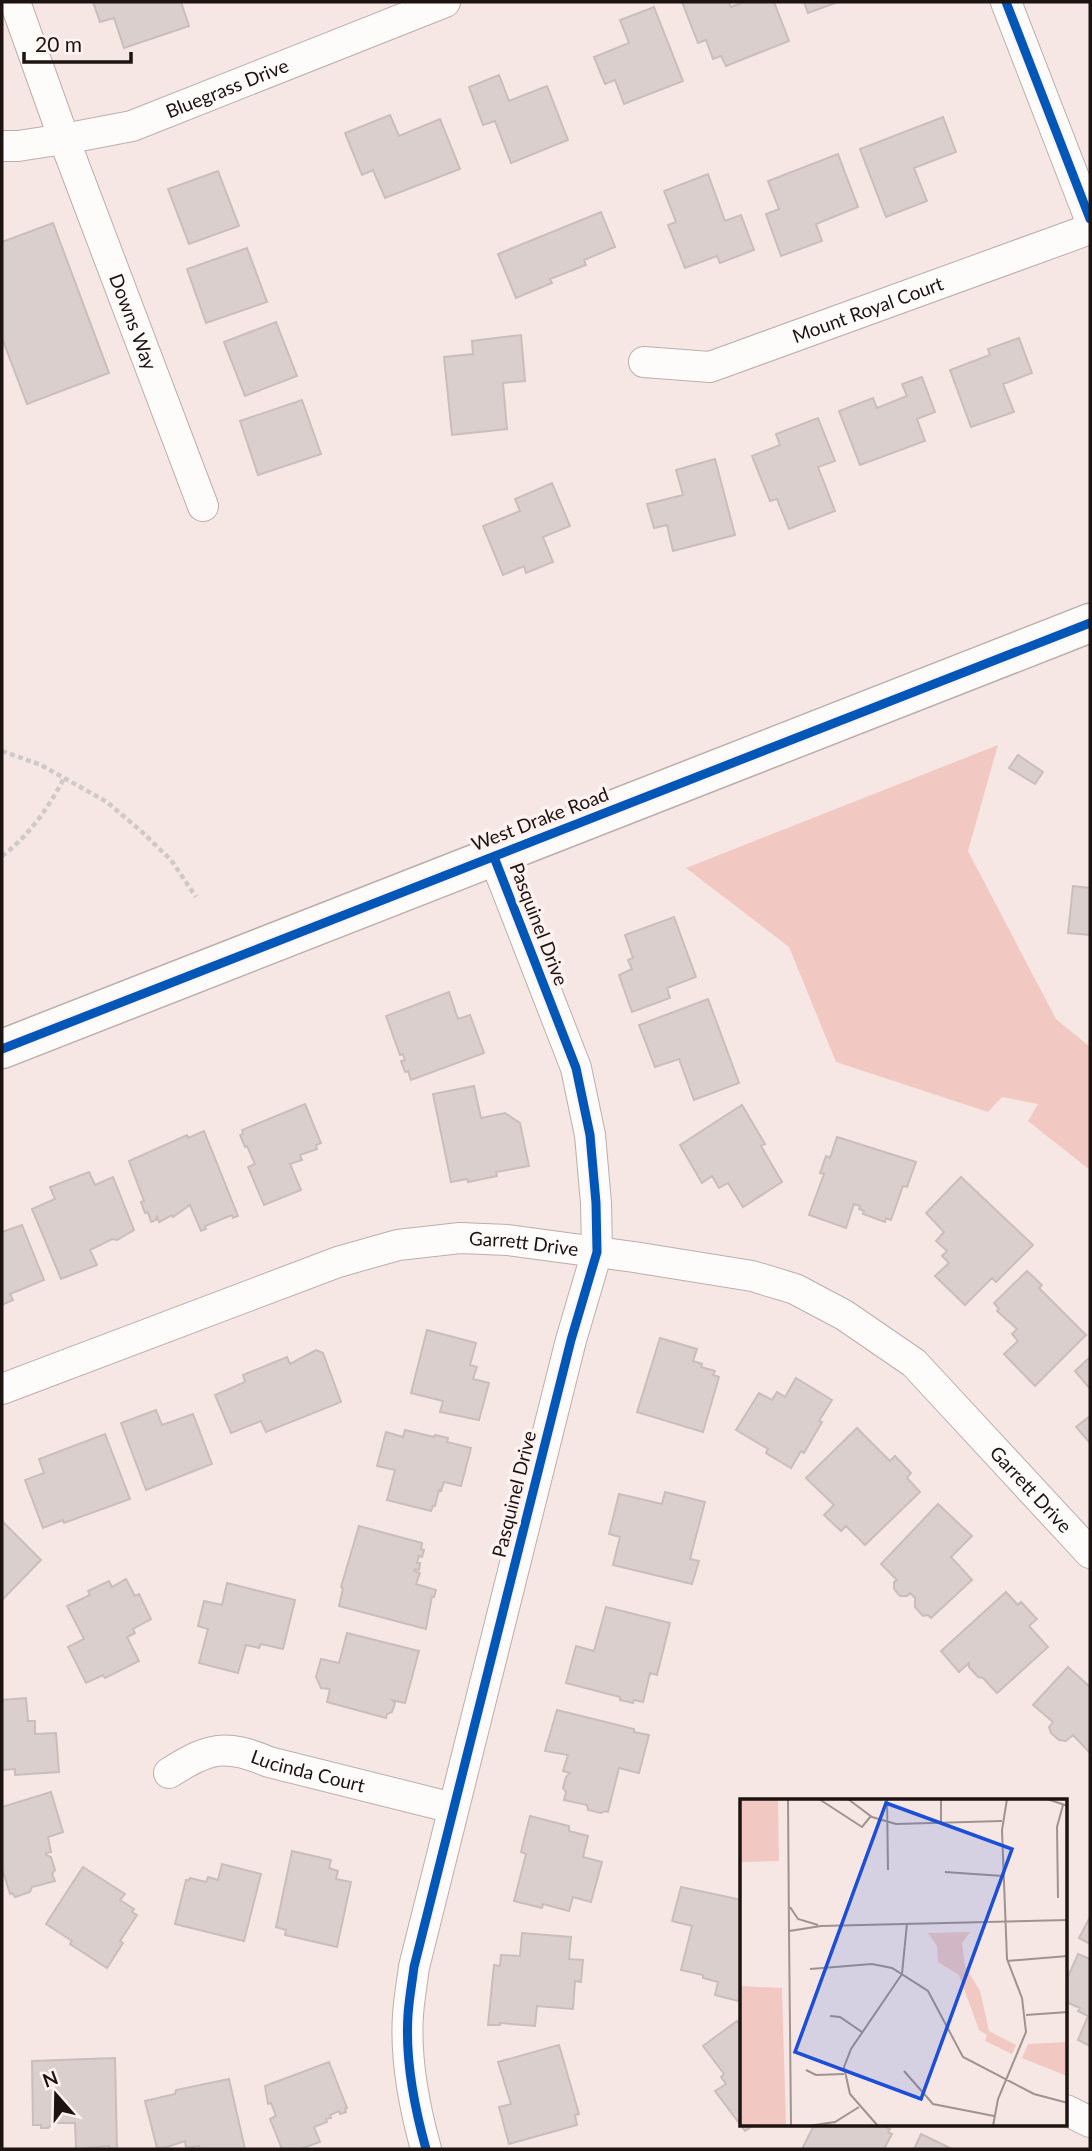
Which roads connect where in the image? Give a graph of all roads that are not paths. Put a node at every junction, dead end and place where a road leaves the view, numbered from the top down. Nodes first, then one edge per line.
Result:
1 (15, 2) edge
2 (445, 2) edge
3 (1006, 2) edge
4 (64, 139) junction
5 (2, 146) edge
6 (1090, 219) edge
7 (1090, 229) edge
8 (644, 362) dead end
9 (202, 506) dead end
10 (1090, 623) edge
11 (494, 857) junction
12 (2, 1049) edge
13 (597, 1252) junction
14 (2, 1389) edge
15 (1090, 1553) edge
16 (169, 1773) dead end
17 (453, 1808) junction
18 (1068, 2111) edge
19 (1090, 2122) edge
20 (426, 2149) edge

1 - 4 street, Downs Way
2 - 4 street, Bluegrass Drive
3 - 6 street
4 - 5 street, Bluegrass Drive
4 - 9 street, Downs Way
7 - 8 street, Mount Royal Court
10 - 11 main road, West Drake Road
11 - 12 main road, West Drake Road
11 - 13 street, Pasquinel Drive
13 - 14 street, Garrett Drive
13 - 15 street, Garrett Drive
13 - 17 street, Pasquinel Drive
16 - 17 street, Lucinda Court
17 - 20 street, Pasquinel Drive
18 - 19 street

